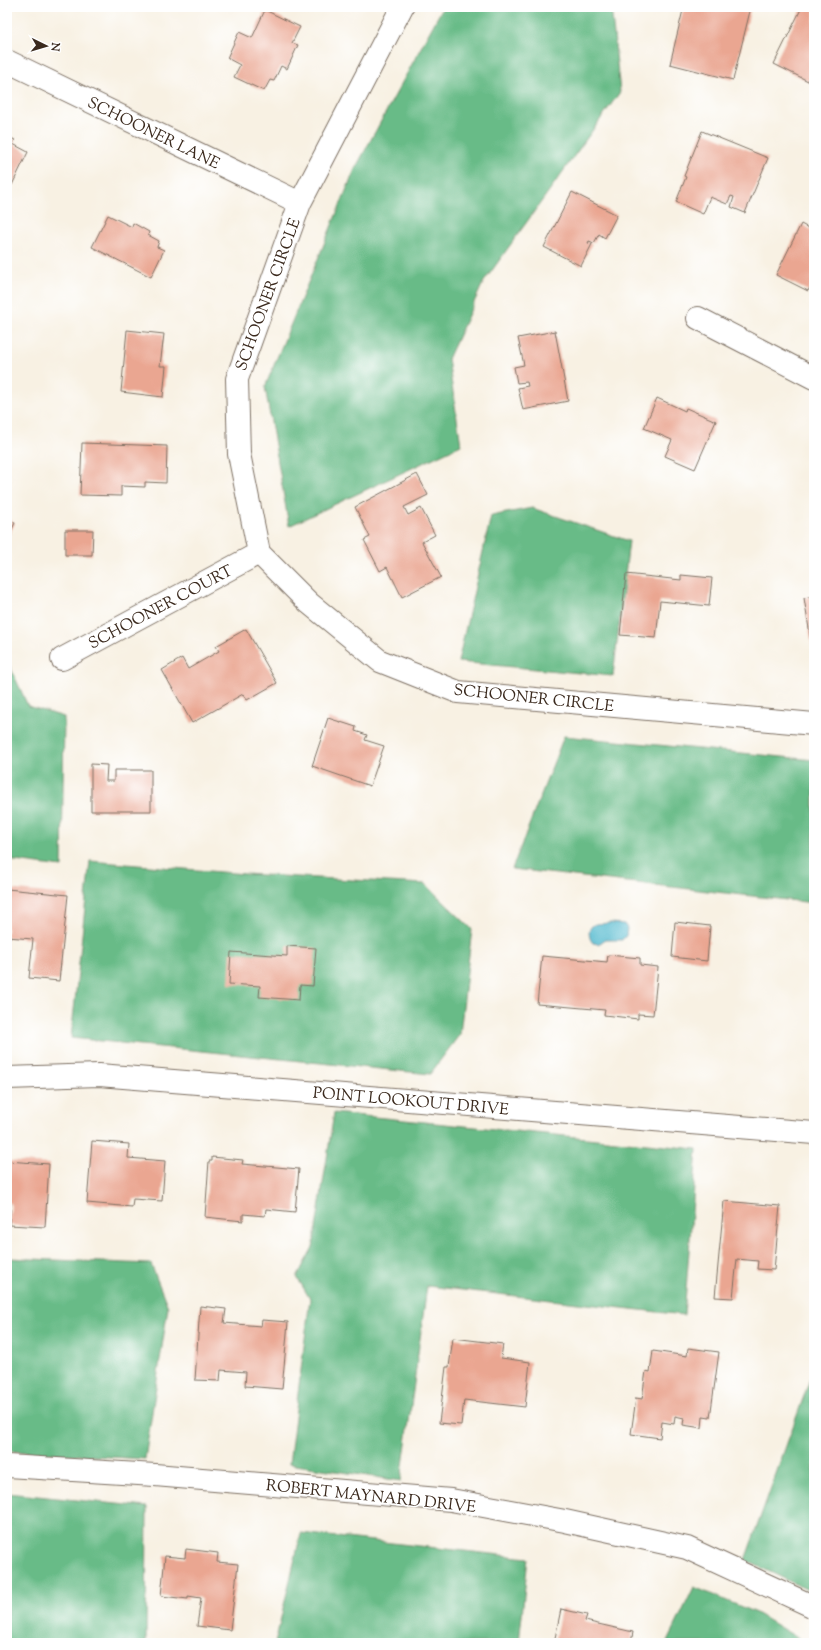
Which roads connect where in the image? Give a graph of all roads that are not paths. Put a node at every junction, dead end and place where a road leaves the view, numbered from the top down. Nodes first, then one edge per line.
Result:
1 (402, 7) edge
2 (7, 61) edge
3 (300, 203) junction
4 (698, 318) dead end
5 (814, 378) edge
6 (259, 553) junction
7 (62, 659) dead end
8 (814, 724) edge
9 (7, 1078) edge
10 (814, 1133) edge
11 (7, 1466) edge
12 (814, 1607) edge

1 - 3 street, SCHOONER CIRCLE
2 - 3 street, SCHOONER LANE
3 - 6 street, SCHOONER CIRCLE
4 - 5 street
6 - 7 street, SCHOONER COURT
6 - 8 street, SCHOONER CIRCLE
9 - 10 street, POINT LOOKOUT DRIVE
11 - 12 street, ROBERT MAYNARD DRIVE

